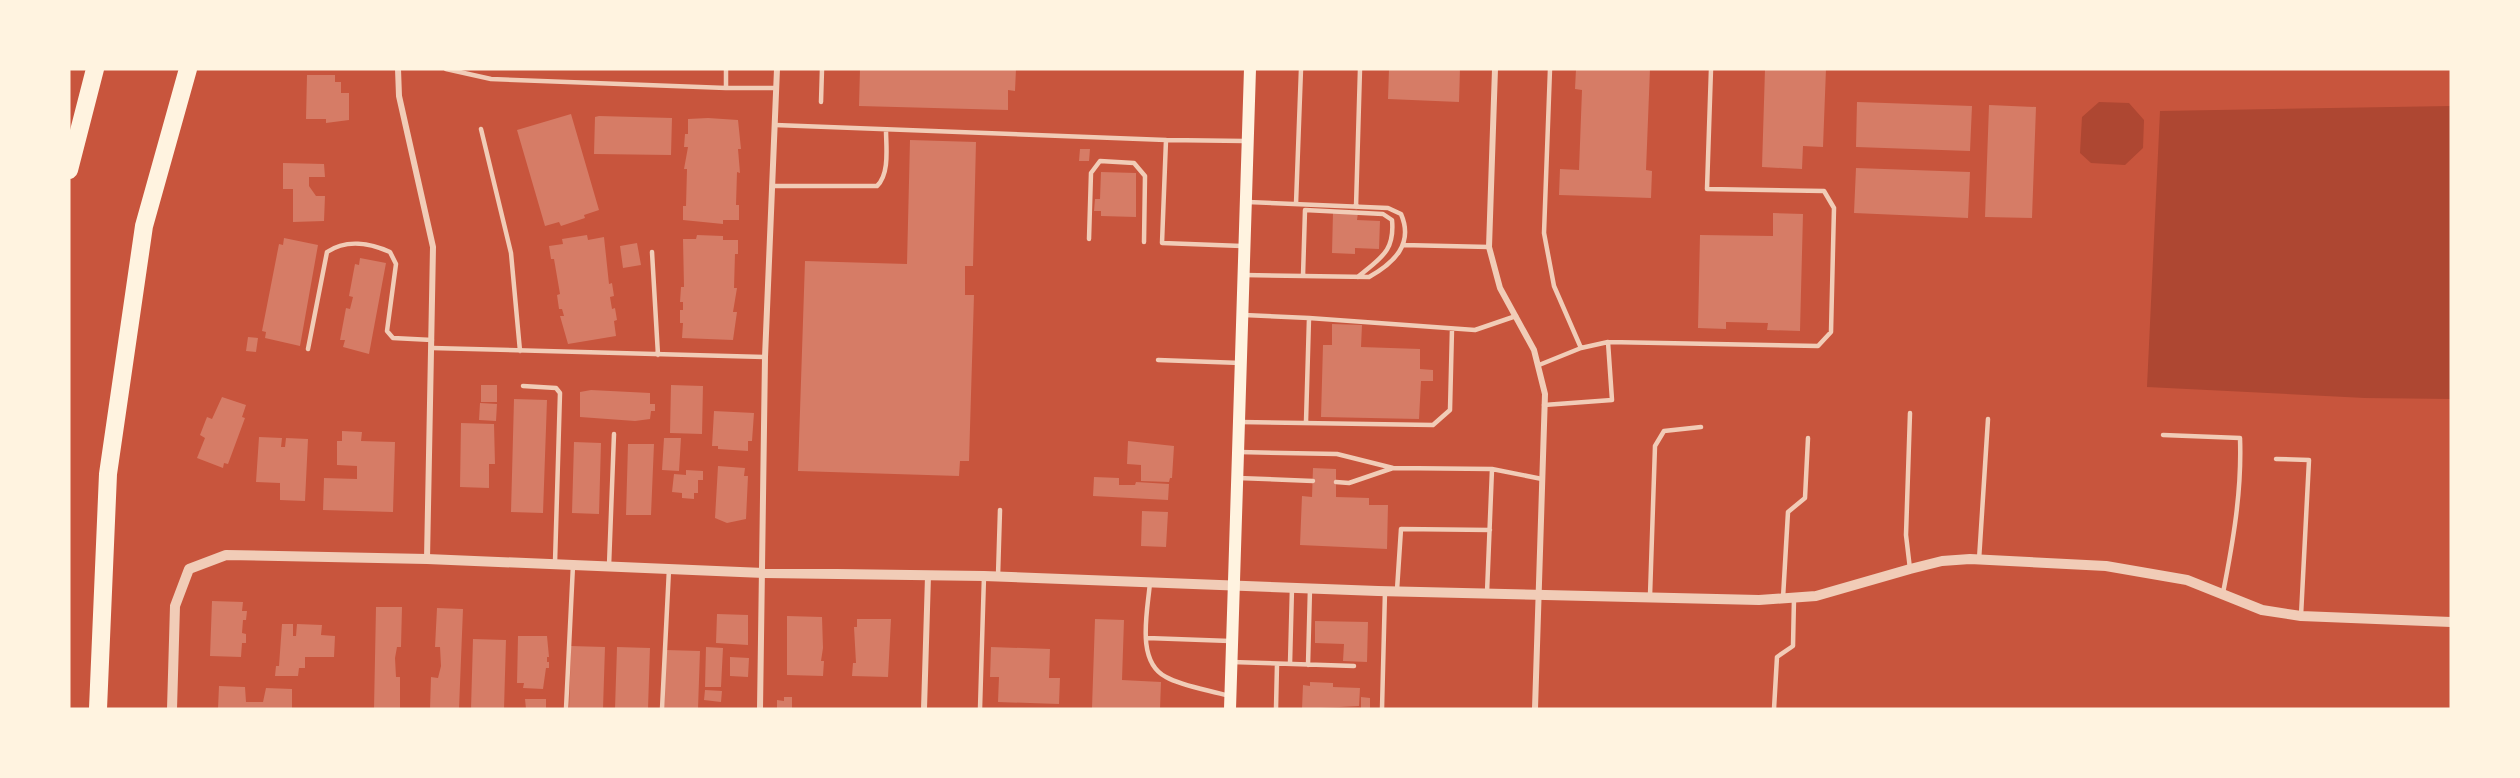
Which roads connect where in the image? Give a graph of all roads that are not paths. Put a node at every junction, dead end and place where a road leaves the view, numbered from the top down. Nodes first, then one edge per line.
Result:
1 (95, 69) edge
2 (188, 69) edge
3 (398, 69) edge
4 (446, 69) edge
5 (726, 69) edge
6 (777, 69) edge
7 (822, 69) edge
8 (1250, 69) edge
9 (1301, 69) edge
10 (1360, 69) edge
11 (1495, 69) edge
12 (1550, 69) edge
13 (1711, 69) edge
14 (726, 88) junction
15 (776, 88) junction
16 (821, 102) dead end
17 (775, 126) junction
18 (481, 129) dead end
19 (886, 130) junction
20 (1166, 140) junction
21 (1248, 142) junction
22 (69, 170) edge
23 (772, 186) junction
24 (1246, 202) junction
25 (1296, 204) junction
26 (1306, 207) junction
27 (1356, 207) junction
28 (1089, 239) dead end
29 (1144, 242) dead end
30 (1403, 245) junction
31 (1245, 246) junction
32 (1489, 247) junction
33 (652, 252) dead end
34 (1244, 275) junction
35 (1303, 276) junction
36 (1358, 277) junction
37 (1242, 315) junction
38 (1516, 316) junction
39 (1309, 318) junction
40 (1452, 329) junction
41 (432, 340) junction
42 (1608, 342) junction
43 (432, 348) junction
44 (1581, 348) junction
45 (308, 349) dead end
46 (520, 351) junction
47 (658, 355) junction
48 (765, 357) junction
49 (1158, 360) dead end
50 (1241, 363) junction
51 (1539, 365) junction
52 (523, 387) dead end
53 (1544, 405) junction
54 (1910, 413) dead end
55 (1988, 419) dead end
56 (1239, 422) junction
57 (1306, 422) junction
58 (1701, 427) dead end
59 (614, 434) dead end
60 (2163, 435) dead end
61 (1808, 438) dead end
62 (1238, 452) junction
63 (2276, 459) dead end
64 (1393, 468) junction
65 (1492, 469) junction
66 (1237, 478) junction
67 (1542, 479) junction
68 (1313, 482) dead end
69 (1336, 483) dead end
70 (1000, 510) dead end
71 (1490, 530) junction
72 (426, 559) junction
73 (1979, 560) junction
74 (555, 564) junction
75 (573, 565) junction
76 (609, 567) junction
77 (669, 569) junction
78 (1910, 569) junction
79 (764, 573) junction
80 (928, 576) junction
81 (984, 576) junction
82 (998, 578) junction
83 (1150, 582) junction
84 (1234, 585) junction
85 (1292, 587) junction
86 (1310, 588) junction
87 (1385, 591) junction
88 (1397, 591) junction
89 (1488, 593) junction
90 (2222, 593) junction
91 (1538, 594) junction
92 (1650, 596) junction
93 (1789, 598) junction
94 (2301, 616) junction
95 (2451, 622) edge
96 (1147, 638) junction
97 (1233, 641) junction
98 (1232, 662) junction
99 (1277, 664) junction
100 (1290, 664) junction
101 (1308, 665) junction
102 (1354, 666) dead end
103 (1231, 696) junction
104 (98, 709) edge
105 (172, 709) edge
106 (566, 709) edge
107 (662, 709) edge
108 (760, 709) edge
109 (924, 709) edge
110 (980, 709) edge
111 (1230, 709) edge
112 (1276, 709) edge
113 (1382, 709) edge
114 (1534, 709) edge
115 (1774, 709) edge

1 - 22 highway
2 - 104 highway
3 - 41 street
4 - 14 lane
5 - 14 lane
6 - 15 street
7 - 16 lane
8 - 21 main road
9 - 25 lane
10 - 27 lane
11 - 32 street
12 - 44 lane
13 - 42 lane
14 - 15 lane
15 - 17 street
17 - 19 lane
17 - 23 street
18 - 46 lane
19 - 20 lane
19 - 23 lane
20 - 21 lane
20 - 31 lane
21 - 24 main road
23 - 48 street
24 - 25 lane
24 - 31 main road
25 - 26 lane
26 - 27 lane
26 - 35 lane
26 - 36 lane
27 - 30 lane
28 - 29 lane
30 - 32 lane
30 - 36 lane
31 - 34 main road
32 - 38 street
33 - 47 lane
34 - 35 lane
34 - 37 main road
35 - 36 lane
37 - 39 lane
37 - 50 main road
38 - 40 lane
38 - 51 street
39 - 40 lane
39 - 57 lane
40 - 57 lane
41 - 43 street
41 - 45 lane
42 - 44 lane
42 - 53 lane
43 - 46 lane
43 - 72 street
44 - 51 lane
46 - 47 lane
47 - 48 lane
48 - 79 street
49 - 50 lane
50 - 56 main road
51 - 53 street
52 - 74 lane
53 - 67 street
54 - 78 lane
55 - 73 lane
56 - 57 lane
56 - 62 main road
58 - 92 lane
59 - 76 lane
60 - 90 lane
61 - 93 lane
62 - 64 lane
62 - 66 main road
63 - 94 lane
64 - 65 lane
64 - 69 lane
65 - 67 lane
65 - 71 lane
66 - 68 lane
66 - 84 main road
67 - 91 street
70 - 82 lane
71 - 88 lane
71 - 89 lane
72 - 74 street
72 - 105 street
73 - 78 street
73 - 90 street
74 - 75 street
75 - 76 street
75 - 106 lane
76 - 77 street
77 - 79 street
77 - 107 lane
78 - 93 street
79 - 80 street
79 - 108 street
80 - 81 street
80 - 109 street
81 - 82 street
81 - 110 lane
82 - 83 street
83 - 84 street
83 - 96 lane
84 - 85 street
84 - 97 main road
85 - 86 street
85 - 100 lane
86 - 87 street
86 - 101 lane
87 - 88 street
87 - 113 lane
88 - 89 street
89 - 91 street
90 - 94 street
91 - 92 street
91 - 114 street
92 - 93 street
93 - 115 lane
94 - 95 street
96 - 97 lane
96 - 103 lane
97 - 98 main road
98 - 99 lane
98 - 103 main road
99 - 100 lane
99 - 112 lane
100 - 101 lane
101 - 102 lane
103 - 111 main road

